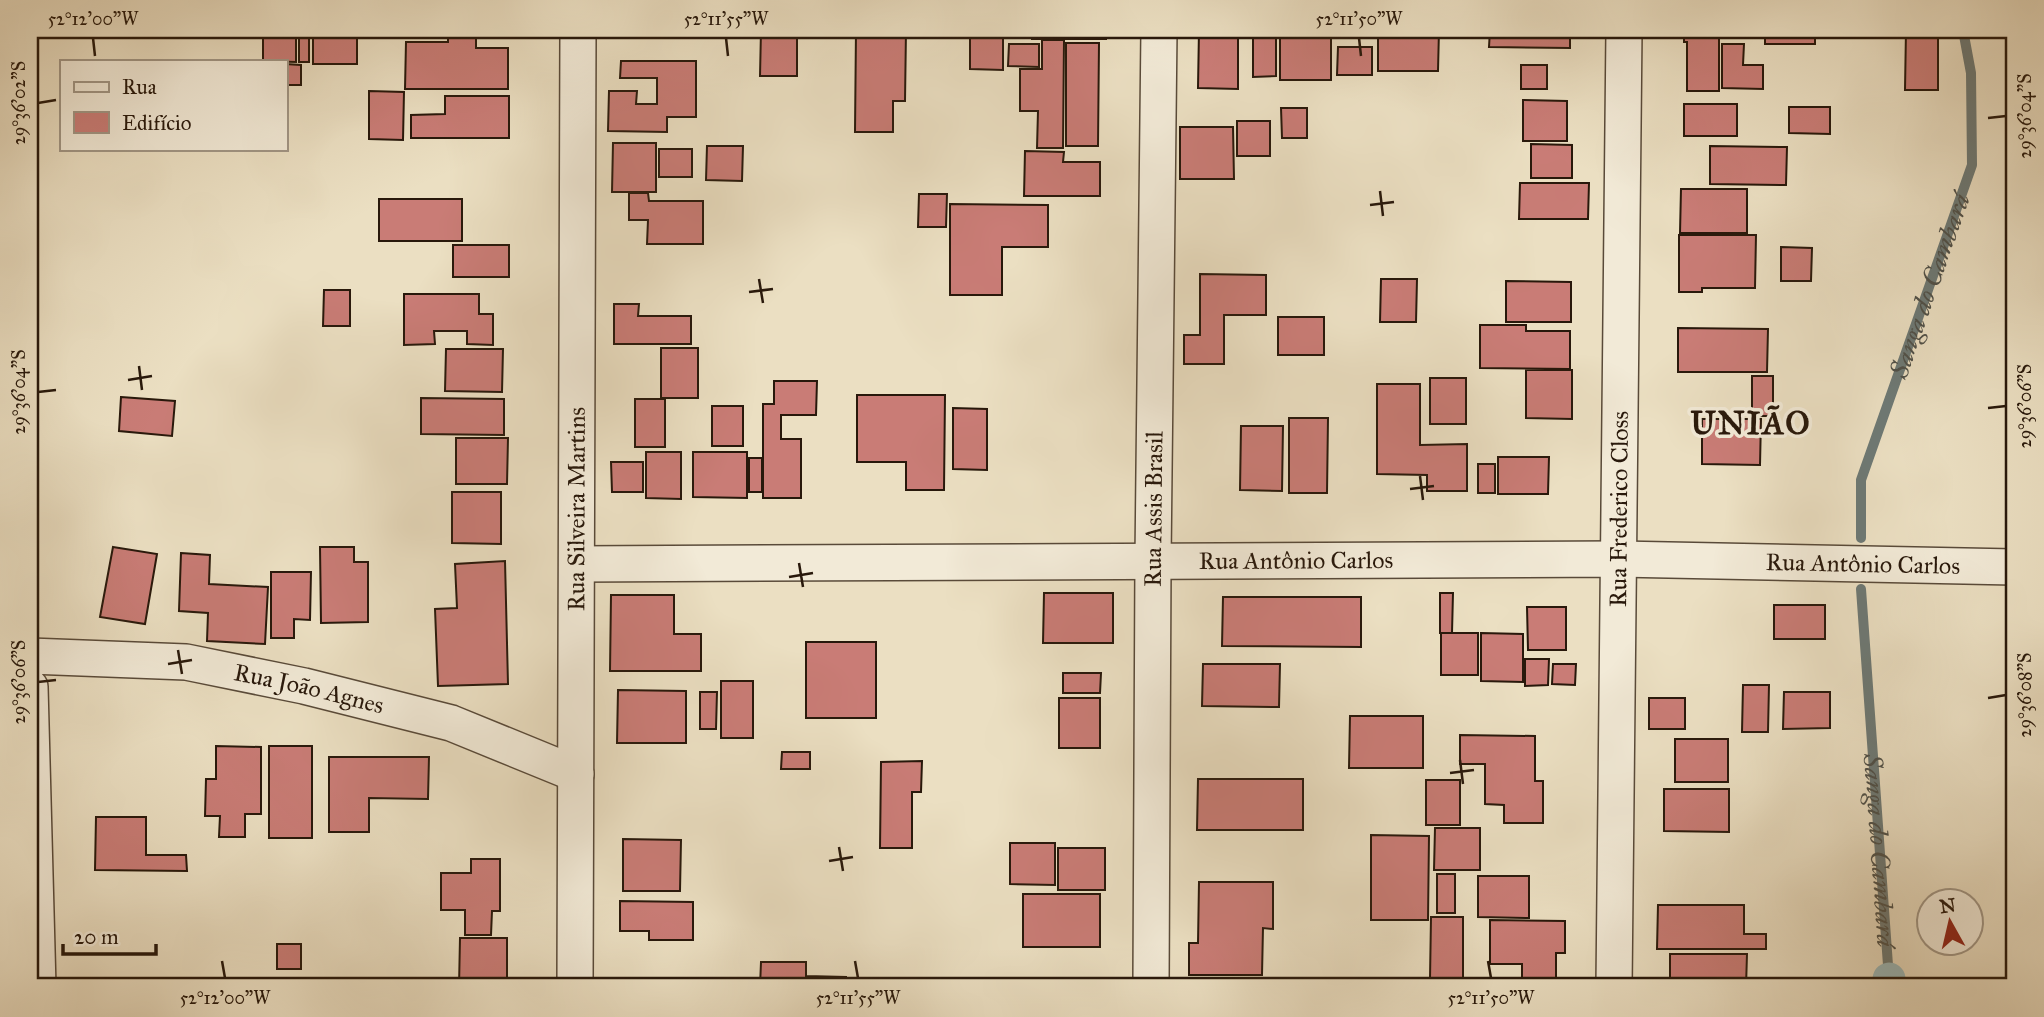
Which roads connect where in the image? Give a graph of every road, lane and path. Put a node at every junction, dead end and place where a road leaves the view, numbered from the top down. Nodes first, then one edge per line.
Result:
1 (578, 30) edge
2 (1159, 30) edge
3 (1623, 30) edge
4 (1619, 559) junction
5 (1153, 560) junction
6 (577, 564) junction
7 (2014, 566) edge
8 (30, 656) edge
9 (30, 687) edge
10 (576, 774) junction
11 (38, 987) edge
12 (575, 987) edge
13 (1152, 987) edge
14 (1614, 987) edge

1 - 6 street, Rua Silveira Martins
2 - 5 street, Rua Assis Brasil
3 - 4 street, Rua Frederico Closs
4 - 5 street, Rua Antônio Carlos
4 - 7 street, Rua Antônio Carlos
4 - 14 street, Rua Frederico Closs
5 - 6 street, Rua Antônio Carlos
5 - 13 street, Rua Assis Brasil
6 - 10 street, Rua Silveira Martins
8 - 10 street, Rua João Agnes
9 - 11 street
10 - 12 street, Rua Silveira Martins

